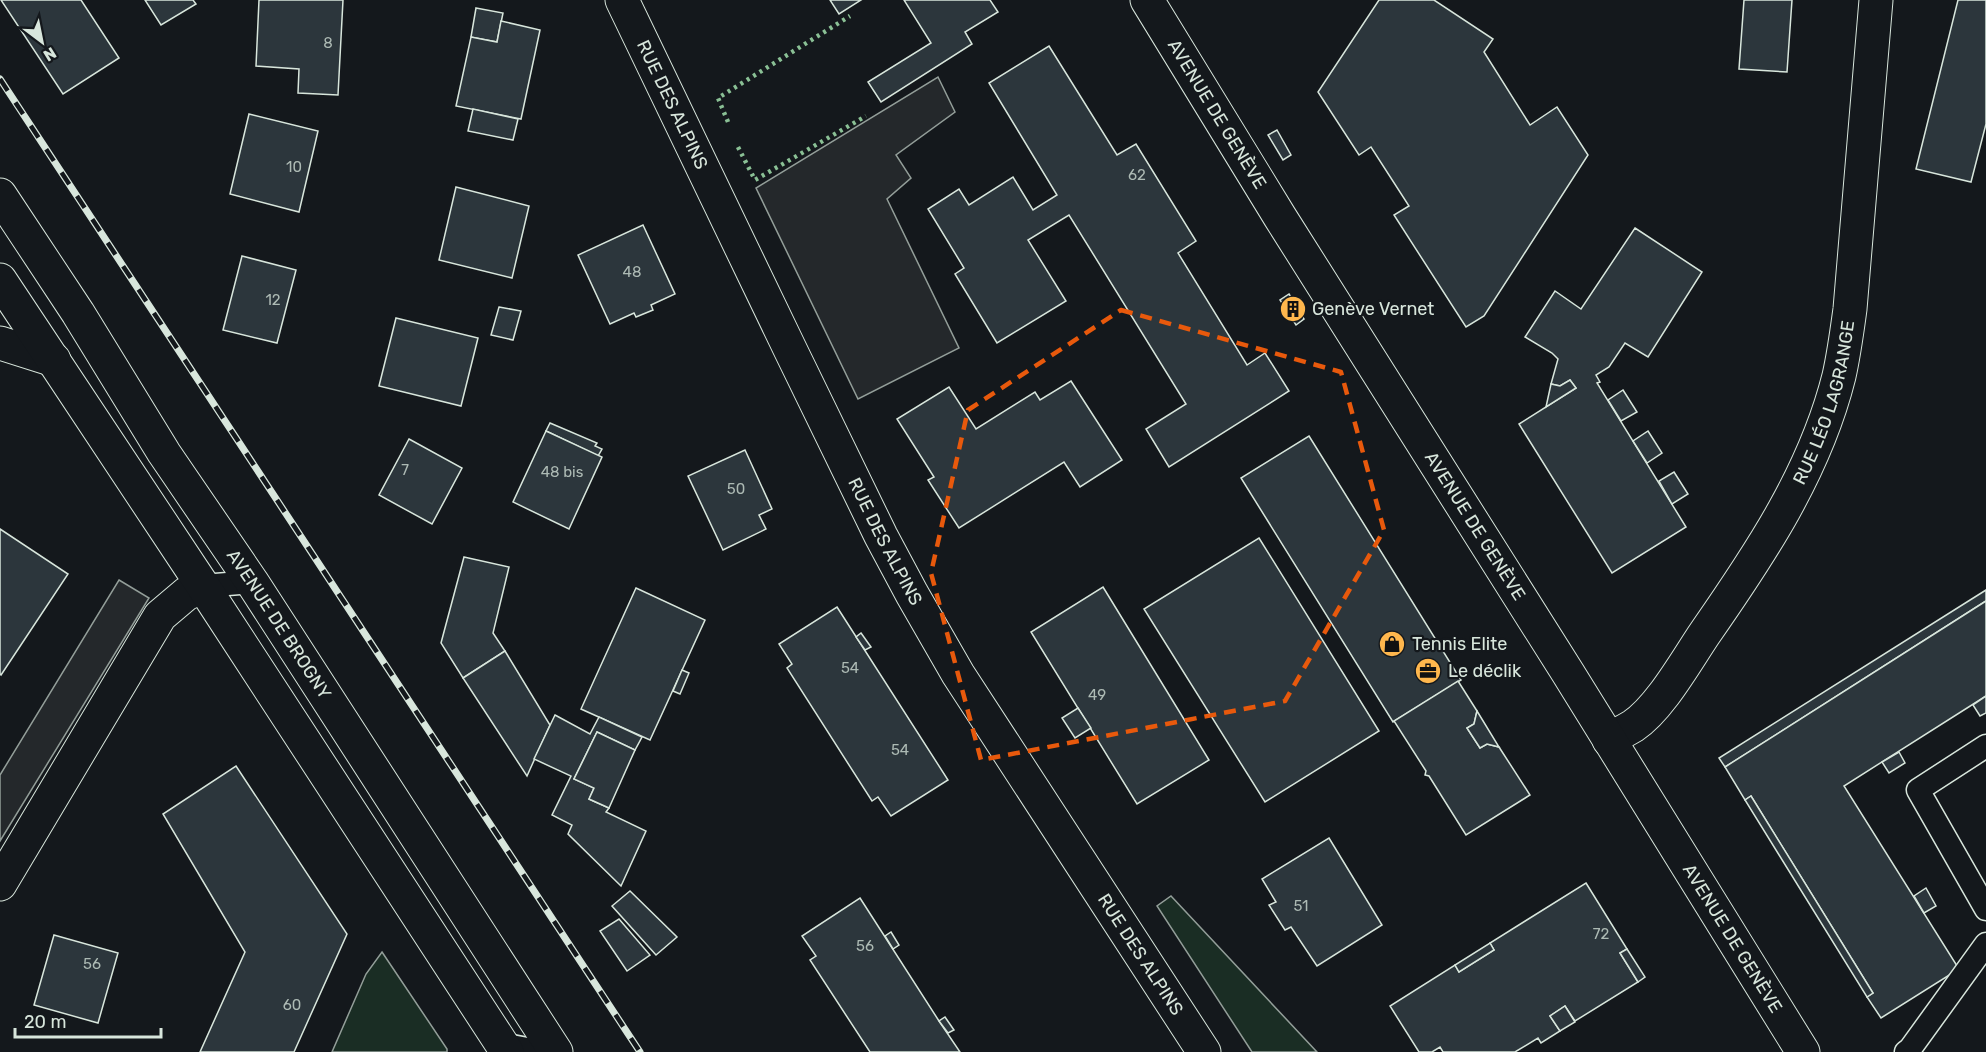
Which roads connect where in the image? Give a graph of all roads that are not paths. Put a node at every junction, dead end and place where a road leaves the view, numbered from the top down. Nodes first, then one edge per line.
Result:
1 (622, 0) edge
2 (1147, 0) edge
3 (1876, 0) edge
4 (0, 195) edge
5 (0, 280) edge
6 (0, 344) edge
7 (54, 360) junction
8 (164, 453) junction
9 (252, 582) junction
10 (203, 586) junction
11 (1609, 740) junction
12 (1986, 746) edge
13 (0, 884) edge
14 (1986, 909) edge
15 (1986, 944) edge
16 (499, 1049) edge
17 (543, 1052) edge
18 (556, 1052) edge
19 (1204, 1052) edge
20 (1803, 1052) edge
21 (1906, 1052) edge

1 - 19 main road, RUE DES ALPINS
2 - 11 main road, AVENUE DE GENÈVE
3 - 11 main road, RUE LÉO LAGRANGE
4 - 8 main road, AVENUE DE BROGNY
5 - 7 main road
6 - 7 main road
7 - 8 main road
7 - 10 main road
8 - 9 main road, AVENUE DE BROGNY
9 - 10 lane
9 - 18 main road, AVENUE DE BROGNY
10 - 13 main road
10 - 16 main road
11 - 20 main road, AVENUE DE GENÈVE
12 - 14 lane
15 - 21 lane
16 - 17 lane

